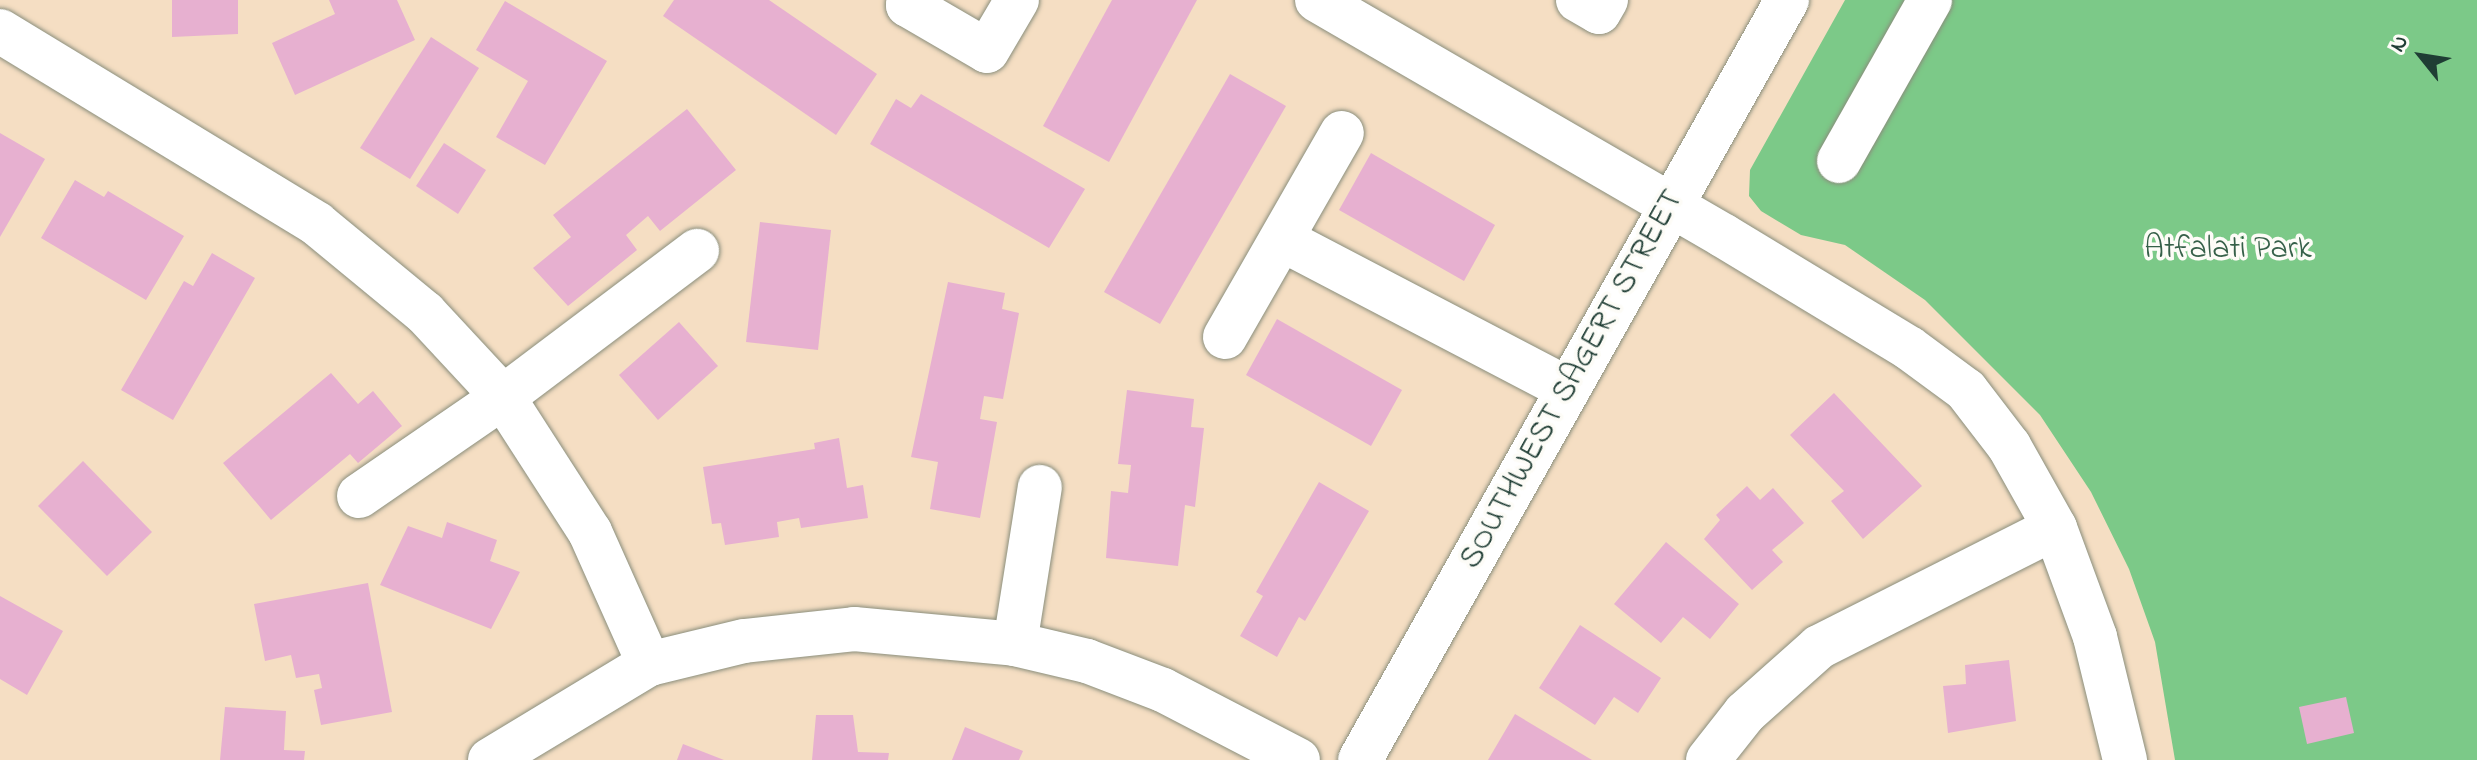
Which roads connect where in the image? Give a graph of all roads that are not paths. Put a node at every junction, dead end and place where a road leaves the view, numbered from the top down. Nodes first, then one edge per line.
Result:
1 (911, 0) edge
2 (1017, 0) edge
3 (1317, 0) edge
4 (1578, 0) edge
5 (1606, 0) edge
6 (1787, 0) edge
7 (1930, 0) edge
8 (0, 31) edge
9 (1342, 133) dead end
10 (1839, 161) dead end
11 (1671, 204) junction
12 (1283, 240) junction
13 (697, 251) dead end
14 (1225, 337) dead end
15 (1568, 389) junction
16 (503, 397) junction
17 (1040, 487) dead end
18 (359, 496) dead end
19 (2055, 528) junction
20 (1015, 644) junction
21 (649, 664) junction
22 (490, 760) edge
23 (1298, 760) edge
24 (1360, 760) edge
25 (1708, 760) edge
26 (2125, 760) edge

1 - 2 street
3 - 11 street
4 - 5 street
6 - 11 street, SOUTHWEST SAGERT STREET
7 - 10 street
8 - 16 street
9 - 12 street
11 - 15 street, SOUTHWEST SAGERT STREET
11 - 19 street
12 - 14 street
12 - 15 street
13 - 16 street
15 - 24 street, SOUTHWEST SAGERT STREET
16 - 18 street
16 - 21 street
17 - 20 street
19 - 25 street
19 - 26 street
20 - 21 street
20 - 23 street
21 - 22 street

